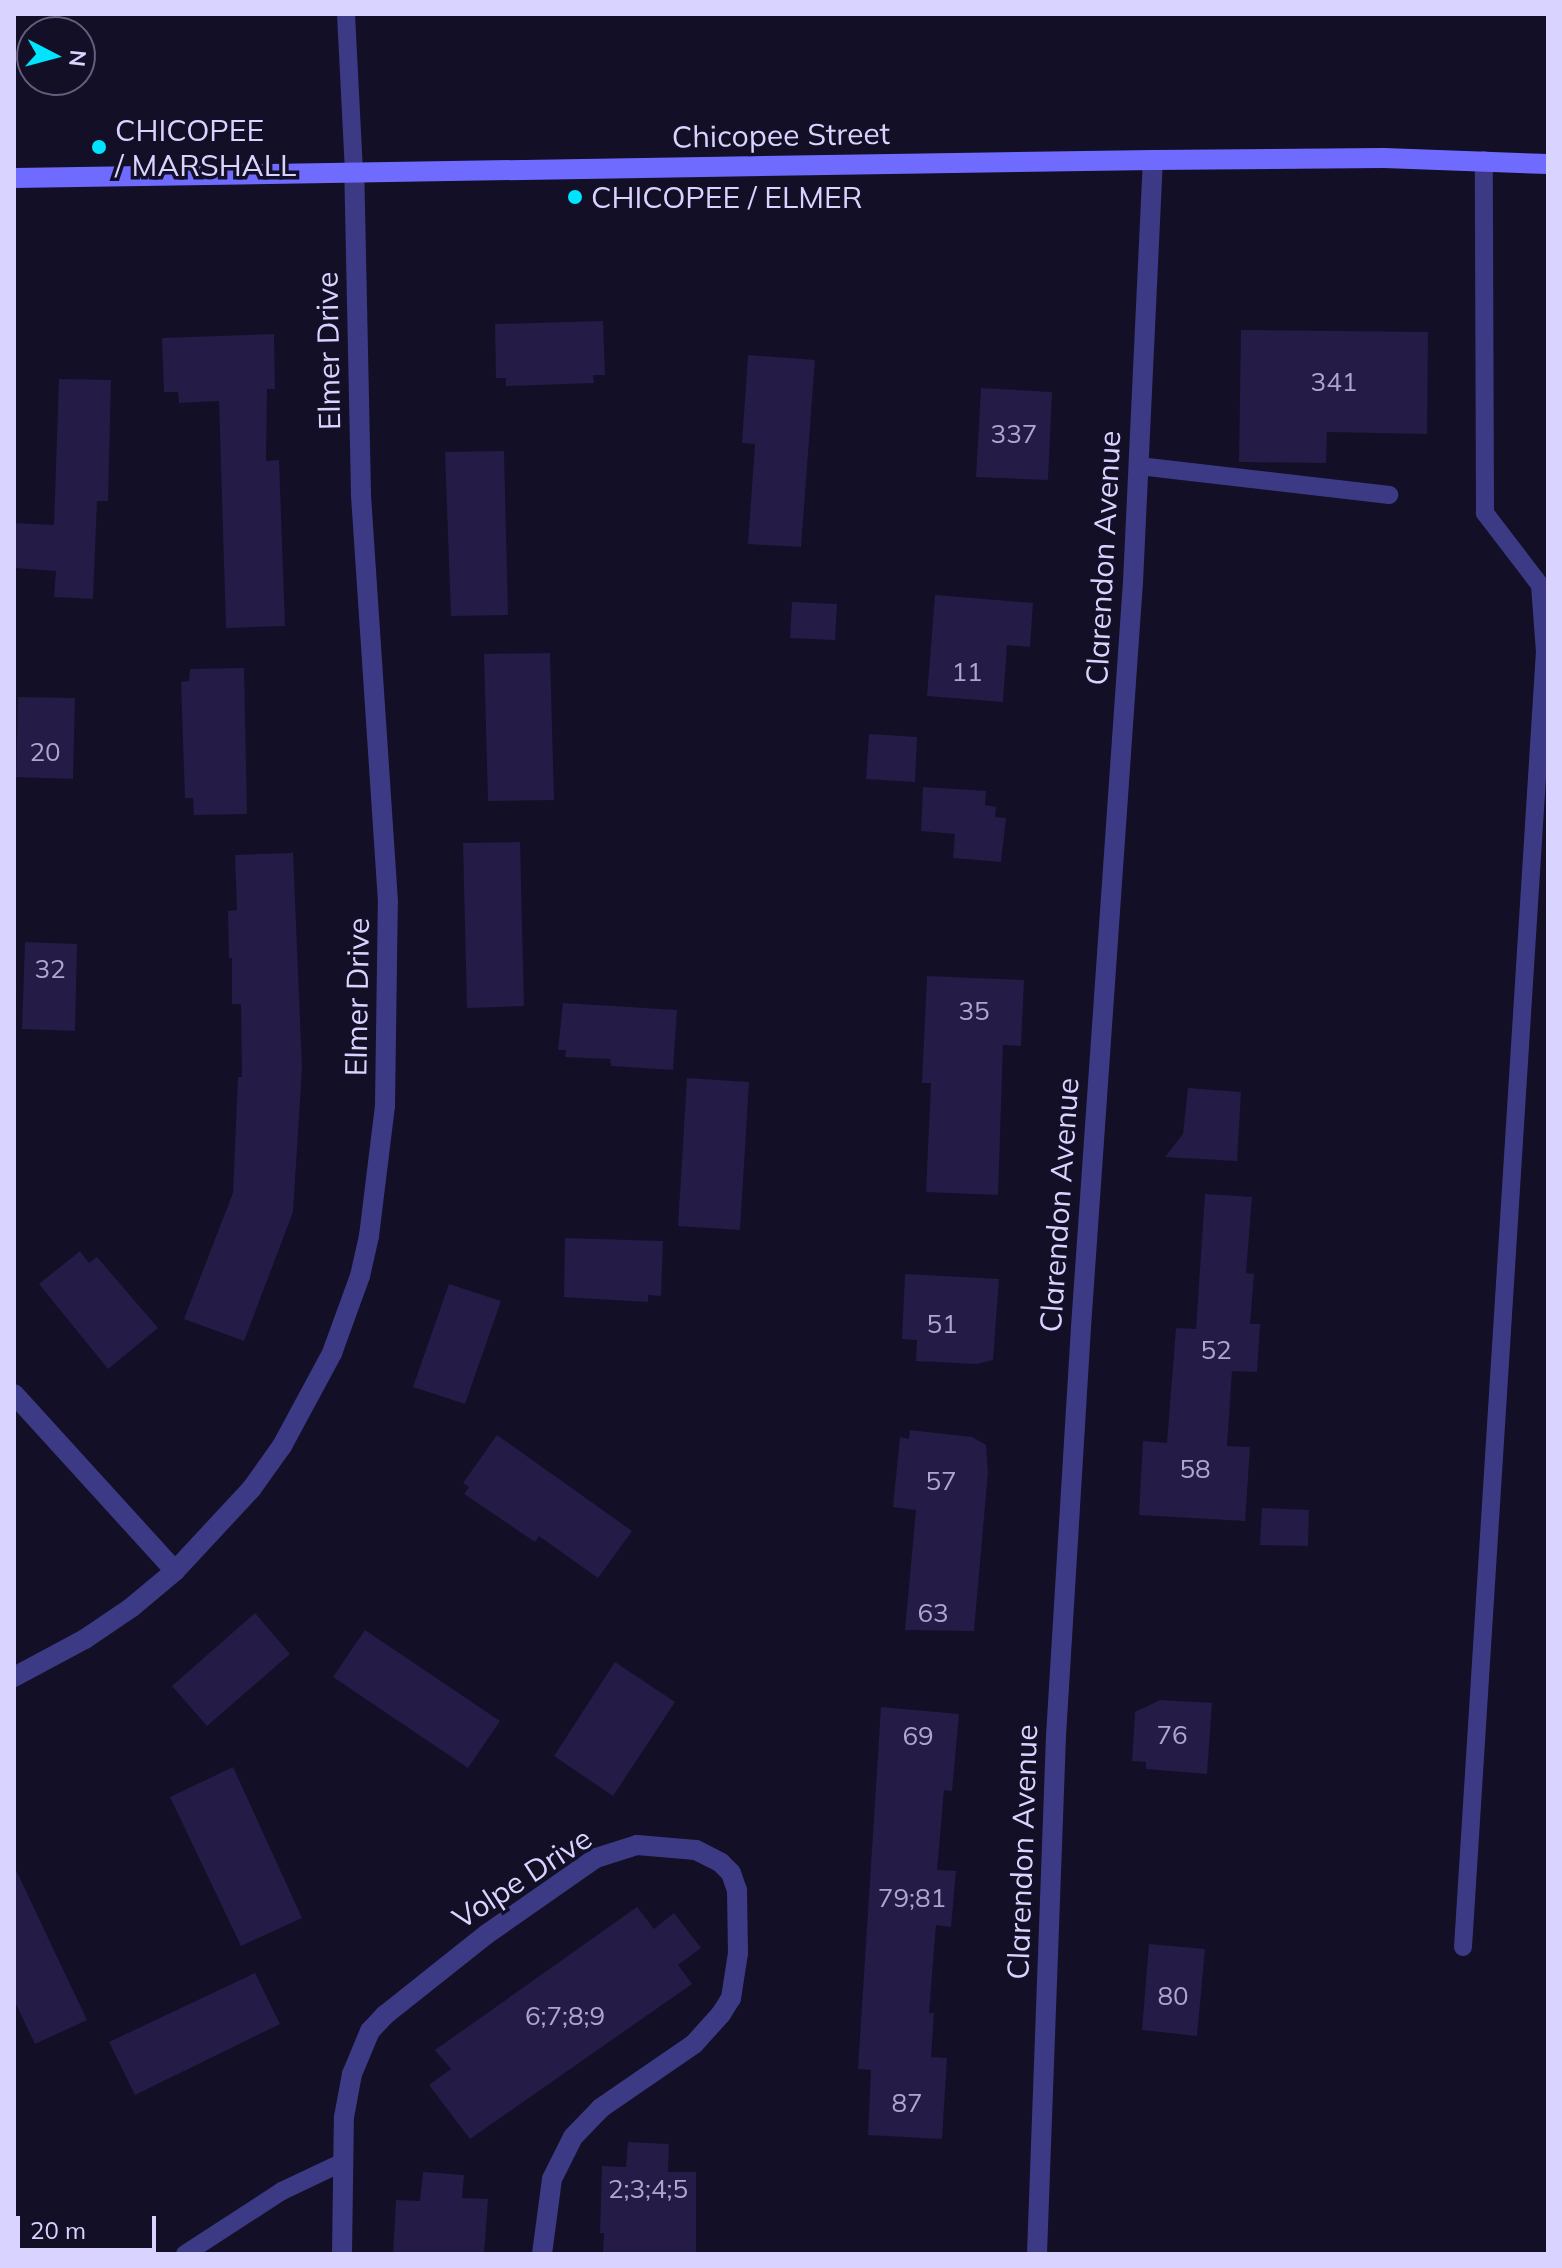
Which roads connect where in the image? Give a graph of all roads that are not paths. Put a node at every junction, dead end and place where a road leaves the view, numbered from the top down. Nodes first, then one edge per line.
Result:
1 (346, 14) edge
2 (1153, 160) junction
3 (1484, 160) junction
4 (1548, 164) edge
5 (354, 171) junction
6 (14, 178) edge
7 (1139, 466) junction
8 (1389, 495) dead end
9 (14, 1394) edge
10 (175, 1571) junction
11 (14, 1677) edge
12 (1463, 1947) dead end
13 (343, 2162) junction
14 (185, 2254) edge
15 (342, 2254) edge
16 (542, 2254) edge
17 (1037, 2254) edge

1 - 5 lane
2 - 3 main road, Chicopee Street
2 - 5 main road, Chicopee Street
2 - 7 street, Clarendon Avenue
3 - 4 main road, Chicopee Street
3 - 12 lane
5 - 6 main road, Chicopee Street
5 - 10 street, Elmer Drive
7 - 8 lane
7 - 17 street, Clarendon Avenue
9 - 10 street
10 - 11 street, Elmer Drive
13 - 14 lane
13 - 15 street, Volpe Drive
13 - 16 street, Volpe Drive

